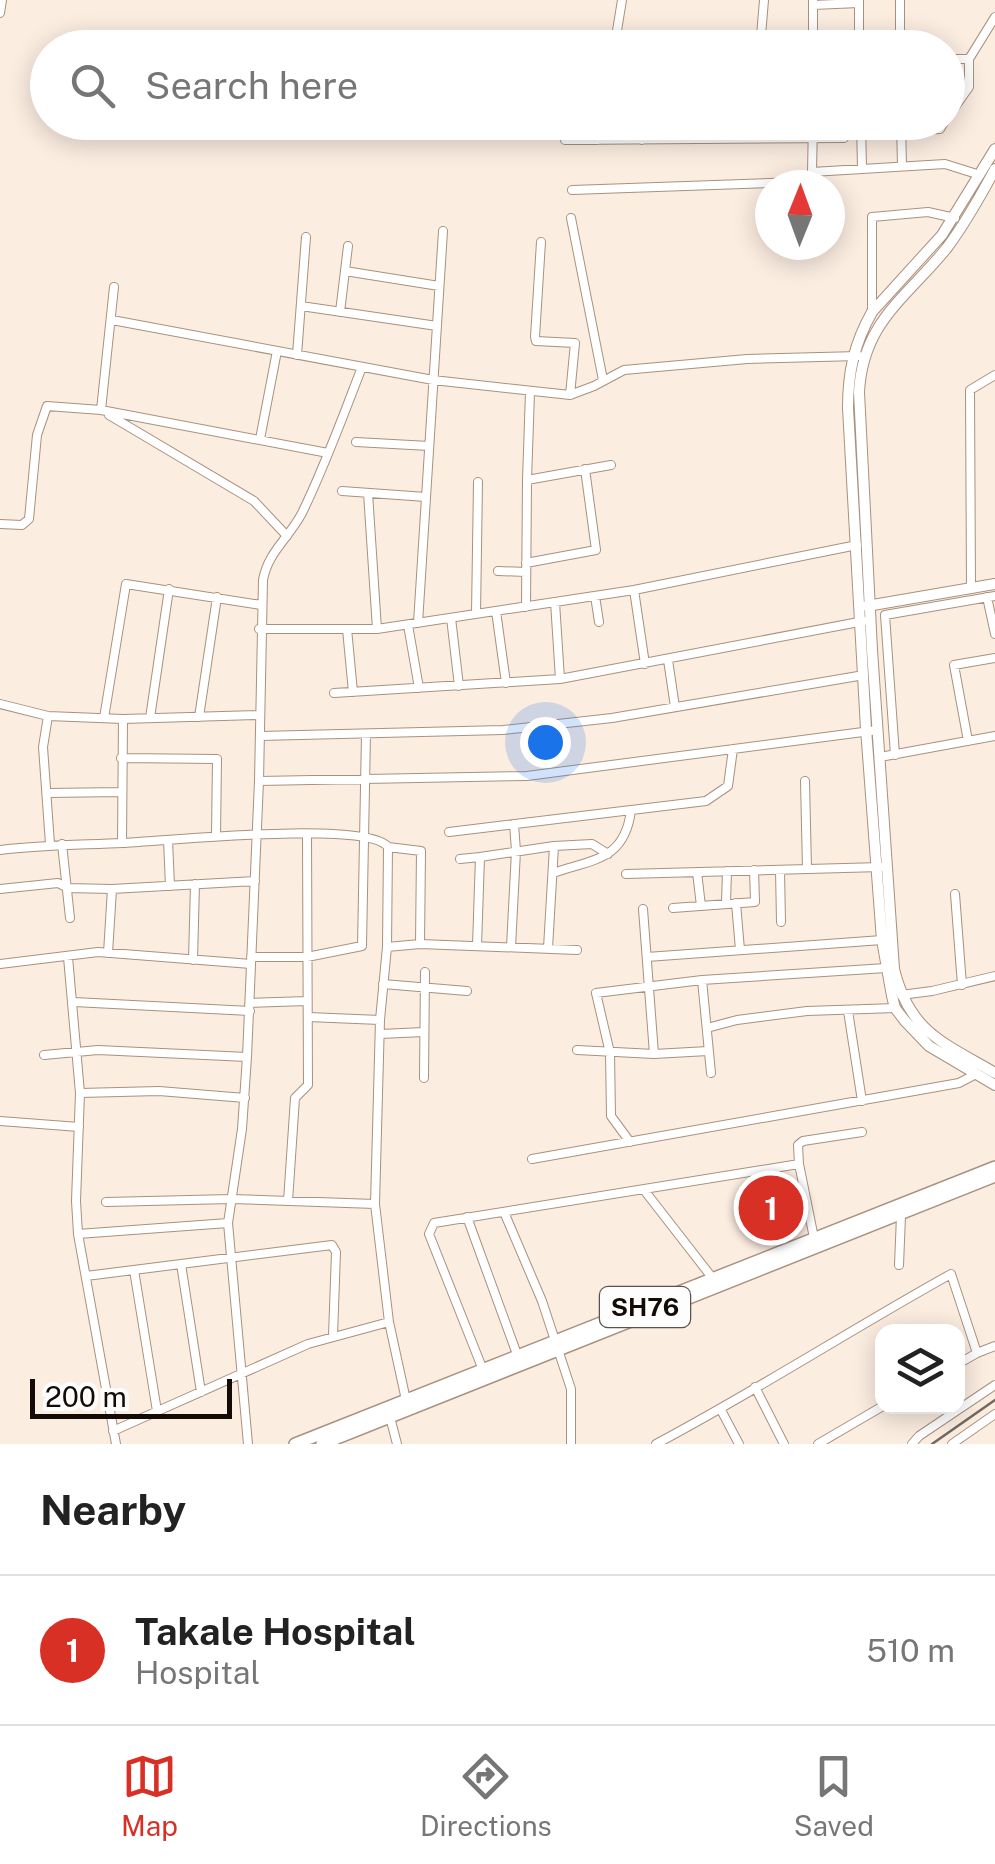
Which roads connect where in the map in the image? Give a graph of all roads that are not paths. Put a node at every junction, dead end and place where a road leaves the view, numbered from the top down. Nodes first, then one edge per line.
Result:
1 (2, 0) edge
2 (622, 0) edge
3 (764, 0) edge
4 (900, 0) edge
5 (858, 1) edge
6 (813, 2) edge
7 (0, 12) edge
8 (995, 17) edge
9 (617, 30) edge
10 (762, 30) edge
11 (813, 30) edge
12 (859, 30) edge
13 (900, 30) edge
14 (965, 59) edge
15 (970, 59) junction
16 (965, 93) edge
17 (565, 140) dead end
18 (597, 140) joint
19 (642, 140) edge
20 (812, 140) edge
21 (861, 140) edge
22 (901, 140) edge
23 (995, 149) edge
24 (902, 166) junction
25 (862, 168) junction
26 (995, 169) edge
27 (812, 170) edge
28 (837, 170) edge
29 (988, 182) edge
30 (755, 184) edge
31 (572, 190) dead end
32 (571, 218) dead end
33 (955, 218) junction
34 (443, 230) dead end
35 (306, 237) dead end
36 (540, 242) dead end
37 (348, 246) dead end
38 (345, 272) junction
39 (439, 286) junction
40 (114, 287) dead end
41 (300, 306) junction
42 (340, 312) junction
43 (872, 312) junction
44 (112, 320) junction
45 (437, 326) junction
46 (277, 351) junction
47 (297, 355) junction
48 (858, 356) junction
49 (362, 367) junction
50 (995, 375) edge
51 (433, 380) junction
52 (603, 380) junction
53 (530, 392) junction
54 (570, 395) junction
55 (100, 410) junction
56 (260, 439) junction
57 (356, 442) dead end
58 (429, 446) junction
59 (328, 453) junction
60 (612, 464) dead end
61 (585, 470) junction
62 (526, 480) junction
63 (478, 482) dead end
64 (342, 491) dead end
65 (368, 493) junction
66 (426, 498) junction
67 (0, 524) edge
68 (287, 536) junction
69 (857, 545) junction
70 (526, 567) junction
71 (498, 572) dead end
72 (995, 584) edge
73 (971, 588) junction
74 (169, 589) junction
75 (634, 590) junction
76 (596, 596) junction
77 (991, 596) edge
78 (217, 598) junction
79 (555, 602) junction
80 (261, 605) junction
81 (865, 606) junction
82 (526, 607) junction
83 (496, 611) junction
84 (476, 614) junction
85 (451, 618) junction
86 (866, 621) junction
87 (599, 622) dead end
88 (413, 624) junction
89 (260, 629) junction
90 (347, 629) junction
91 (377, 629) junction
92 (995, 634) edge
93 (995, 658) edge
94 (668, 660) junction
95 (644, 664) junction
96 (864, 675) junction
97 (560, 679) junction
98 (506, 684) junction
99 (459, 686) junction
100 (419, 688) junction
101 (353, 692) junction
102 (334, 693) dead end
103 (0, 704) edge
104 (675, 707) junction
105 (48, 716) junction
106 (259, 716) junction
107 (199, 717) junction
108 (104, 718) junction
109 (150, 718) junction
110 (123, 719) junction
111 (872, 729) junction
112 (366, 734) junction
113 (260, 736) junction
114 (995, 736) edge
115 (968, 741) junction
116 (733, 750) junction
117 (896, 754) junction
118 (880, 757) junction
119 (121, 758) junction
120 (366, 779) junction
121 (806, 780) dead end
122 (260, 781) junction
123 (122, 792) junction
124 (47, 794) junction
125 (631, 810) junction
126 (514, 824) junction
127 (449, 832) dead end
128 (257, 834) junction
129 (307, 835) junction
130 (216, 836) junction
131 (364, 836) junction
132 (168, 840) junction
133 (122, 843) junction
134 (50, 844) junction
135 (62, 844) junction
136 (554, 846) junction
137 (388, 848) junction
138 (0, 850) edge
139 (516, 851) junction
140 (608, 854) junction
141 (480, 856) junction
142 (460, 859) dead end
143 (882, 867) junction
144 (807, 869) junction
145 (754, 870) junction
146 (780, 870) junction
147 (726, 871) junction
148 (697, 872) junction
149 (553, 873) junction
150 (626, 874) dead end
151 (255, 881) junction
152 (194, 884) junction
153 (363, 884) junction
154 (170, 886) junction
155 (388, 886) junction
156 (68, 888) junction
157 (112, 888) junction
158 (0, 889) edge
159 (955, 894) dead end
160 (731, 903) junction
161 (701, 906) junction
162 (673, 908) dead end
163 (643, 909) dead end
164 (70, 918) dead end
165 (780, 922) dead end
166 (882, 940) junction
167 (420, 944) junction
168 (476, 946) junction
169 (387, 947) junction
170 (511, 947) junction
171 (548, 948) junction
172 (577, 950) dead end
173 (740, 950) junction
174 (108, 953) junction
175 (68, 956) junction
176 (307, 957) junction
177 (648, 957) junction
178 (193, 960) junction
179 (251, 961) junction
180 (0, 964) edge
181 (886, 968) junction
182 (425, 972) dead end
183 (995, 976) edge
184 (702, 980) junction
185 (384, 984) junction
186 (962, 984) junction
187 (650, 986) junction
188 (425, 988) junction
189 (467, 991) dead end
190 (308, 1001) junction
191 (74, 1002) junction
192 (901, 1003) junction
193 (250, 1007) junction
194 (848, 1012) junction
195 (308, 1017) junction
196 (380, 1020) junction
197 (707, 1028) junction
198 (424, 1032) junction
199 (380, 1034) junction
200 (577, 1050) dead end
201 (708, 1051) junction
202 (77, 1052) junction
203 (610, 1053) junction
204 (654, 1054) junction
205 (44, 1055) dead end
206 (247, 1057) junction
207 (995, 1072) edge
208 (711, 1074) dead end
209 (976, 1074) junction
210 (424, 1078) dead end
211 (995, 1085) edge
212 (80, 1092) junction
213 (244, 1098) junction
214 (862, 1101) junction
215 (0, 1122) edge
216 (78, 1127) junction
217 (862, 1132) dead end
218 (630, 1142) junction
219 (532, 1159) dead end
220 (798, 1164) junction
221 (995, 1167) edge
222 (995, 1176) edge
223 (644, 1190) junction
224 (231, 1199) junction
225 (288, 1201) junction
226 (106, 1202) dead end
227 (374, 1204) junction
228 (504, 1212) junction
229 (900, 1216) junction
230 (467, 1217) junction
231 (228, 1223) junction
232 (78, 1234) junction
233 (814, 1238) junction
234 (230, 1257) junction
235 (181, 1264) junction
236 (900, 1265) dead end
237 (134, 1270) junction
238 (86, 1276) junction
239 (714, 1280) junction
240 (390, 1322) junction
241 (333, 1336) junction
242 (558, 1346) junction
243 (995, 1346) edge
244 (978, 1352) junction
245 (518, 1357) junction
246 (965, 1360) edge
247 (483, 1370) junction
248 (241, 1374) junction
249 (995, 1386) edge
250 (755, 1388) junction
251 (201, 1392) junction
252 (406, 1400) junction
253 (721, 1410) junction
254 (157, 1411) junction
255 (875, 1411) edge
256 (995, 1414) edge
257 (390, 1417) junction
258 (113, 1431) junction
259 (680, 1431) junction
260 (116, 1444) edge
261 (248, 1444) edge
262 (295, 1444) edge
263 (322, 1444) edge
264 (397, 1444) edge
265 (571, 1444) edge
266 (656, 1444) edge
267 (687, 1444) edge
268 (740, 1444) edge
269 (784, 1444) edge
270 (818, 1444) edge
271 (912, 1444) edge
272 (952, 1444) edge

1 - 7 street
2 - 9 street
3 - 10 street
4 - 13 street
5 - 6 street
5 - 12 street
6 - 11 street
8 - 15 street
14 - 15 street
15 - 16 street
17 - 18 street
18 - 19 street
20 - 27 street
21 - 25 street
22 - 24 street
23 - 29 main road
24 - 25 street
24 - 29 street
25 - 28 street
26 - 29 main road
29 - 33 main road
29 - 48 main road
30 - 31 street
32 - 52 street
33 - 43 main road
33 - 43 street
34 - 39 street
35 - 41 street
36 - 54 street
37 - 38 street
38 - 39 street
38 - 42 street
39 - 45 street
40 - 44 street
41 - 42 street
41 - 47 street
42 - 45 street
43 - 48 main road
44 - 46 street
44 - 55 street
45 - 51 street
46 - 47 street
46 - 56 street
47 - 49 street
48 - 52 street
48 - 69 main road
48 - 81 main road
49 - 51 street
49 - 59 street
50 - 73 street
51 - 53 street
51 - 58 street
52 - 54 street
53 - 54 street
53 - 62 street
55 - 56 street
55 - 67 street
55 - 68 street
56 - 59 street
57 - 58 street
58 - 66 street
59 - 68 street
60 - 61 street
61 - 62 street
61 - 70 street
62 - 70 street
63 - 84 street
64 - 65 street
65 - 66 street
65 - 91 street
66 - 88 street
68 - 80 street
69 - 75 street
69 - 81 main road
70 - 71 street
70 - 82 street
72 - 73 main road
73 - 81 main road
74 - 78 street
74 - 108 street
74 - 109 street
75 - 76 street
75 - 95 street
76 - 79 street
76 - 87 street
77 - 92 street
77 - 117 street
78 - 80 street
78 - 107 street
79 - 82 street
79 - 97 street
80 - 89 street
81 - 86 main road
82 - 83 street
83 - 84 street
83 - 98 street
84 - 85 street
85 - 88 street
85 - 99 street
86 - 94 street
86 - 96 main road
86 - 111 main road
88 - 91 street
88 - 100 street
89 - 90 street
89 - 106 street
90 - 91 street
90 - 101 street
93 - 115 street
94 - 95 street
94 - 104 street
95 - 97 street
96 - 104 street
96 - 111 main road
97 - 98 street
98 - 99 street
99 - 100 street
100 - 101 street
101 - 102 street
103 - 105 street
104 - 112 street
105 - 108 street
105 - 124 street
106 - 107 street
106 - 113 street
107 - 109 street
108 - 110 street
109 - 110 street
110 - 119 street
111 - 116 street
111 - 118 main road
111 - 143 main road
112 - 113 street
112 - 120 street
113 - 122 street
114 - 115 street
115 - 117 street
116 - 120 street
116 - 125 street
117 - 118 street
118 - 143 main road
119 - 123 street
119 - 130 street
120 - 122 street
120 - 131 street
121 - 144 street
122 - 128 street
123 - 124 street
123 - 133 street
124 - 134 street
125 - 126 street
125 - 140 street
126 - 127 street
126 - 139 street
128 - 129 street
128 - 130 street
128 - 151 street
129 - 131 street
129 - 176 street
130 - 132 street
131 - 137 street
131 - 153 street
132 - 133 street
132 - 154 street
133 - 135 street
134 - 135 street
134 - 138 street
135 - 156 street
136 - 139 street
136 - 140 street
136 - 149 street
137 - 155 street
137 - 167 street
139 - 141 street
139 - 170 street
140 - 149 street
141 - 142 street
141 - 168 street
143 - 144 street
143 - 166 main road
143 - 192 main road
144 - 146 street
145 - 146 street
145 - 147 street
145 - 160 street
146 - 165 street
147 - 148 street
147 - 160 street
148 - 150 street
148 - 161 street
149 - 171 street
151 - 152 street
151 - 179 street
152 - 154 street
152 - 178 street
153 - 155 street
153 - 176 street
154 - 157 street
155 - 169 street
156 - 157 street
156 - 158 street
156 - 164 street
157 - 174 street
159 - 186 street
160 - 161 street
160 - 173 street
161 - 162 street
163 - 177 street
166 - 173 street
166 - 181 main road
167 - 168 street
167 - 169 street
168 - 170 street
169 - 185 street
170 - 171 street
171 - 172 street
173 - 177 street
174 - 175 street
174 - 178 street
175 - 180 street
175 - 191 street
176 - 179 street
176 - 190 street
177 - 187 street
178 - 179 street
179 - 193 street
181 - 184 street
181 - 192 main road
182 - 188 street
183 - 186 street
184 - 187 street
184 - 197 street
185 - 188 street
185 - 196 street
186 - 192 street
187 - 203 street
187 - 204 street
188 - 189 street
188 - 198 street
190 - 193 street
190 - 195 street
191 - 193 street
191 - 202 street
192 - 194 street
192 - 207 main road
192 - 209 main road
193 - 206 street
194 - 197 street
194 - 214 street
195 - 196 street
195 - 225 street
196 - 199 street
197 - 201 street
198 - 199 street
198 - 210 street
199 - 227 street
200 - 203 street
201 - 204 street
201 - 208 street
202 - 205 street
202 - 206 street
202 - 212 street
203 - 204 street
203 - 218 street
206 - 213 street
209 - 211 main road
209 - 214 street
212 - 213 street
212 - 216 street
213 - 224 street
214 - 218 street
215 - 216 street
216 - 232 street
217 - 220 street
218 - 219 street
220 - 223 street
220 - 233 street
221 - 233 main road, SH76
222 - 229 main road, SH76
223 - 228 street
223 - 239 street
224 - 225 street
224 - 226 street
224 - 231 street
225 - 227 street
227 - 240 street
228 - 230 street
228 - 242 street
229 - 236 street
229 - 242 main road, SH76
230 - 245 street
230 - 247 street
231 - 232 street
231 - 234 street
232 - 238 street
233 - 239 main road, SH76
234 - 235 street
234 - 241 street
234 - 248 street
235 - 237 street
235 - 251 street
237 - 238 street
237 - 254 street
238 - 258 street
239 - 242 main road, SH76
240 - 241 street
240 - 252 street
241 - 248 street
242 - 245 main road, SH76
242 - 257 main road, SH76
242 - 265 street
243 - 244 street
244 - 246 street
244 - 250 street
245 - 247 main road, SH76
247 - 252 main road, SH76
248 - 251 street
248 - 261 street
249 - 271 street
250 - 253 street
250 - 269 street
251 - 254 street
252 - 262 main road, SH76
253 - 259 street
253 - 268 street
254 - 258 street
255 - 270 street
256 - 272 street
257 - 263 main road, SH76
257 - 264 street
258 - 260 street
259 - 266 street
259 - 267 street

